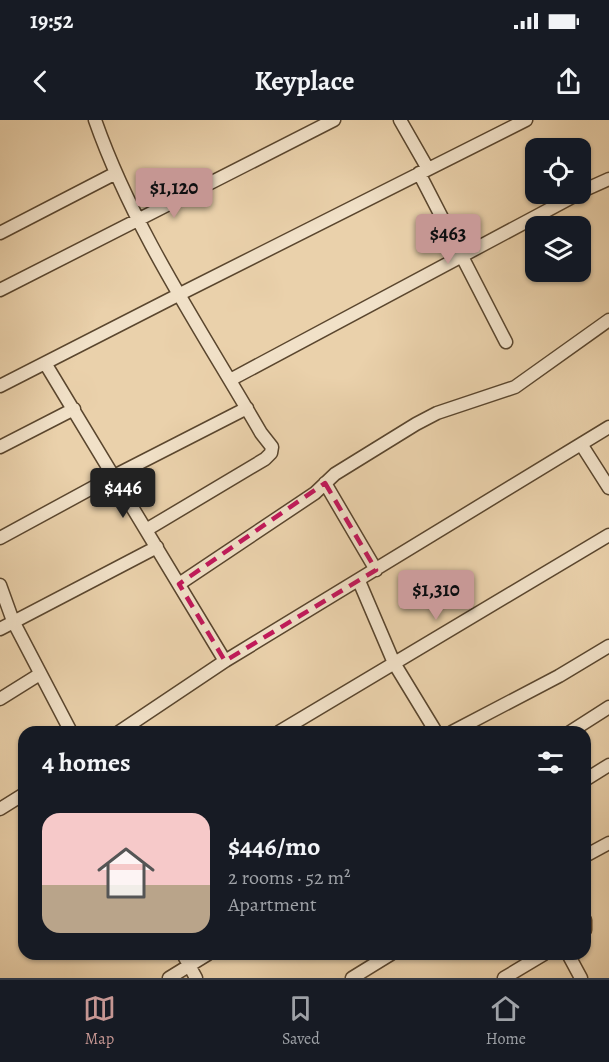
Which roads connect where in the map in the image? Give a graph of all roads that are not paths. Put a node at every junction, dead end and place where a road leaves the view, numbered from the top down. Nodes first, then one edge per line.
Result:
1 (95, 120) edge
2 (334, 120) edge
3 (400, 120) edge
4 (526, 120) edge
5 (424, 171) junction
6 (116, 173) junction
7 (609, 179) edge
8 (591, 187) edge
9 (559, 204) edge
10 (139, 220) junction
11 (0, 233) edge
12 (461, 257) junction
13 (0, 290) edge
14 (180, 294) junction
15 (609, 320) edge
16 (506, 342) dead end
17 (45, 363) junction
18 (230, 380) junction
19 (0, 386) edge
20 (247, 408) junction
21 (74, 409) junction
22 (609, 427) edge
23 (581, 444) junction
24 (0, 447) edge
25 (114, 476) junction
26 (325, 483) junction
27 (609, 488) edge
28 (147, 530) junction
29 (609, 535) edge
30 (0, 538) edge
31 (157, 547) junction
32 (376, 570) junction
33 (359, 581) junction
34 (179, 584) junction
35 (0, 585) edge
36 (13, 621) junction
37 (0, 629) edge
38 (609, 646) edge
39 (225, 661) junction
40 (394, 663) junction
41 (40, 674) junction
42 (0, 699) edge
43 (609, 707) edge
44 (68, 726) edge
45 (128, 726) edge
46 (289, 726) edge
47 (432, 726) edge
48 (471, 726) edge
49 (579, 726) edge
50 (609, 765) edge
51 (591, 776) edge
52 (18, 798) edge
53 (0, 809) edge
54 (609, 843) edge
55 (591, 853) edge
56 (186, 960) edge
57 (198, 960) edge
58 (382, 960) edge
59 (534, 960) edge
60 (571, 960) edge
61 (189, 966) junction
62 (169, 978) edge
63 (196, 978) edge
64 (352, 978) edge
65 (504, 978) edge
66 (580, 978) edge

1 - 6 street
2 - 10 street
3 - 5 street
4 - 5 street
5 - 12 street
5 - 14 street
6 - 10 street
6 - 11 street
7 - 8 street
9 - 12 street
10 - 13 street
10 - 14 street
12 - 16 street
12 - 18 street
14 - 17 street
14 - 18 street
15 - 26 street
17 - 19 street
17 - 21 street
18 - 20 street
20 - 25 street
20 - 28 street
21 - 24 street
21 - 25 street
22 - 23 street
23 - 27 street
23 - 32 street
25 - 28 street
25 - 30 street
26 - 32 street
26 - 34 street
28 - 31 street
29 - 40 street
31 - 34 street
31 - 36 street
32 - 33 street
33 - 39 street
33 - 40 street
34 - 39 street
35 - 36 street
36 - 37 street
36 - 41 street
38 - 48 street
39 - 45 street
40 - 46 street
40 - 47 street
41 - 42 street
41 - 44 street
43 - 49 street
50 - 51 street
52 - 53 street
54 - 55 street
56 - 61 street
57 - 61 street
58 - 64 street
59 - 65 street
60 - 66 street
61 - 62 street
61 - 63 street

